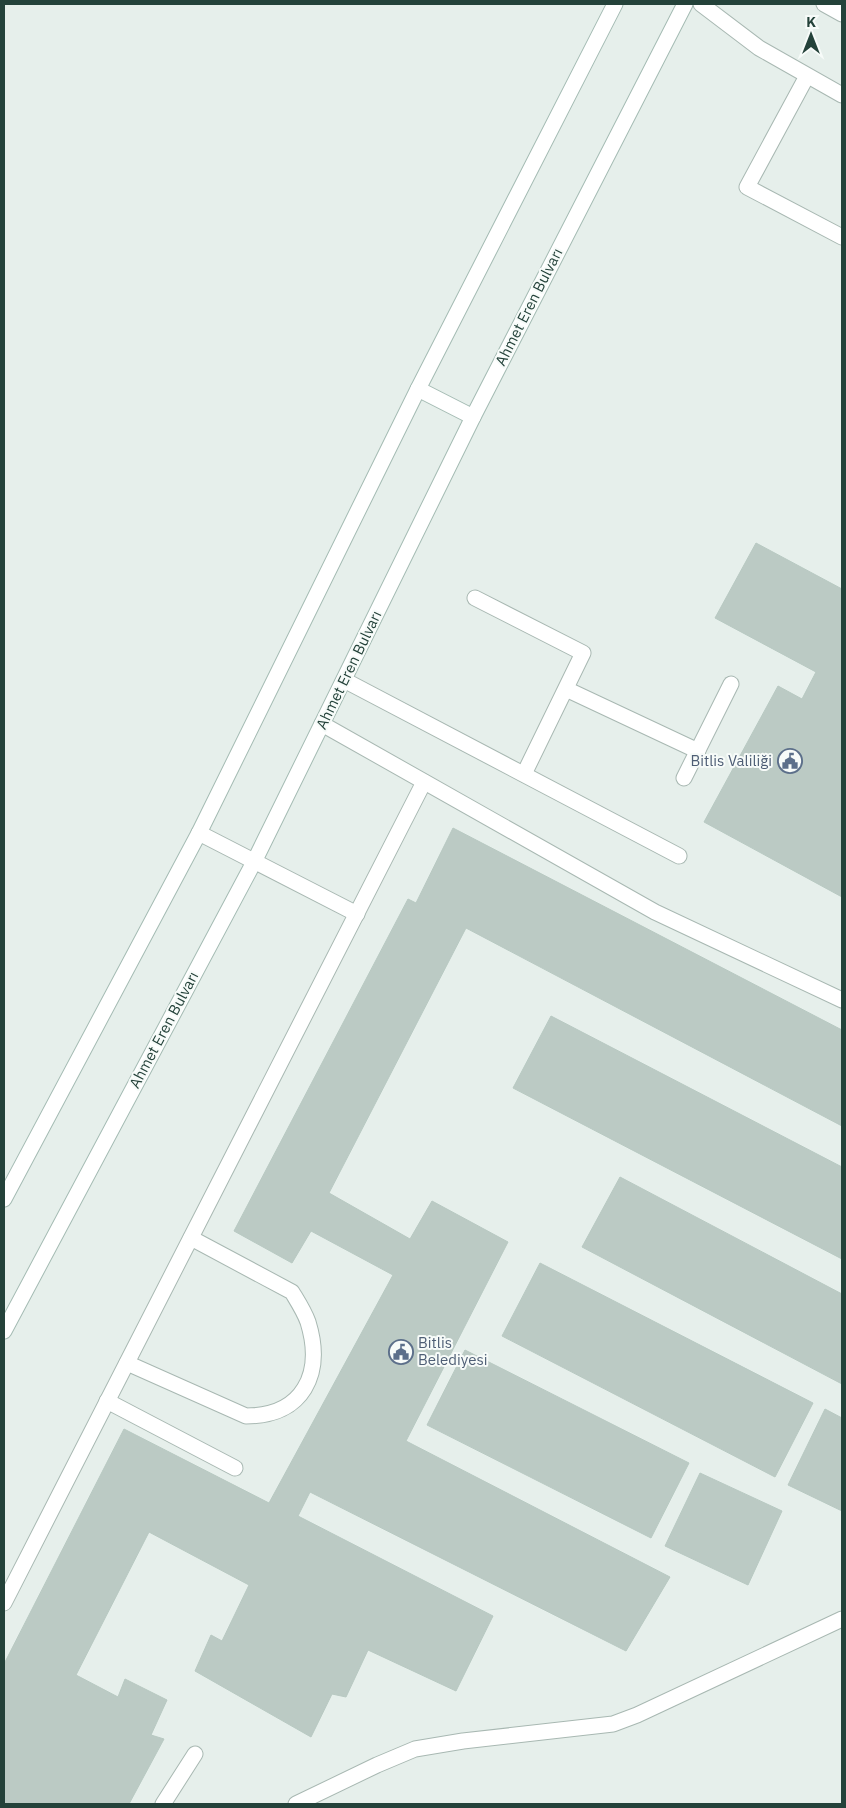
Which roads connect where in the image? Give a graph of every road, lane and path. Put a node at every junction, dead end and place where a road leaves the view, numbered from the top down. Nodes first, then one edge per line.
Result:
1 (615, 4) edge
2 (685, 4) edge
3 (702, 4) edge
4 (824, 4) edge
5 (842, 14) edge
6 (807, 76) junction
7 (842, 94) edge
8 (842, 237) edge
9 (418, 389) junction
10 (473, 417) junction
11 (475, 598) dead end
12 (344, 680) junction
13 (731, 684) dead end
14 (566, 689) junction
15 (322, 724) junction
16 (698, 751) junction
17 (524, 774) junction
18 (684, 778) dead end
19 (424, 782) junction
20 (199, 833) junction
21 (679, 856) dead end
22 (254, 862) junction
23 (356, 914) junction
24 (842, 1000) edge
25 (4, 1199) edge
26 (190, 1238) junction
27 (4, 1331) edge
28 (127, 1363) junction
29 (107, 1401) junction
30 (235, 1468) dead end
31 (4, 1603) edge
32 (842, 1619) edge
33 (195, 1754) dead end
34 (164, 1804) edge
35 (296, 1804) edge

1 - 9 main road
2 - 10 main road, Ahmet Eren Bulvarı
3 - 6 main road
4 - 5 main road
6 - 7 main road
6 - 8 main road
9 - 10 main road
9 - 20 main road
10 - 12 main road, Ahmet Eren Bulvarı
11 - 14 main road
12 - 15 main road, Ahmet Eren Bulvarı
12 - 17 main road
13 - 16 main road
14 - 16 main road
14 - 17 main road
15 - 19 main road
15 - 22 main road, Ahmet Eren Bulvarı
16 - 18 main road
17 - 21 main road
19 - 23 main road
19 - 24 main road
20 - 22 main road
20 - 25 main road
22 - 23 main road
22 - 27 main road, Ahmet Eren Bulvarı
23 - 26 main road
26 - 28 main road
26 - 28 main road
28 - 29 main road
29 - 30 main road
29 - 31 main road
32 - 35 main road
33 - 34 main road

